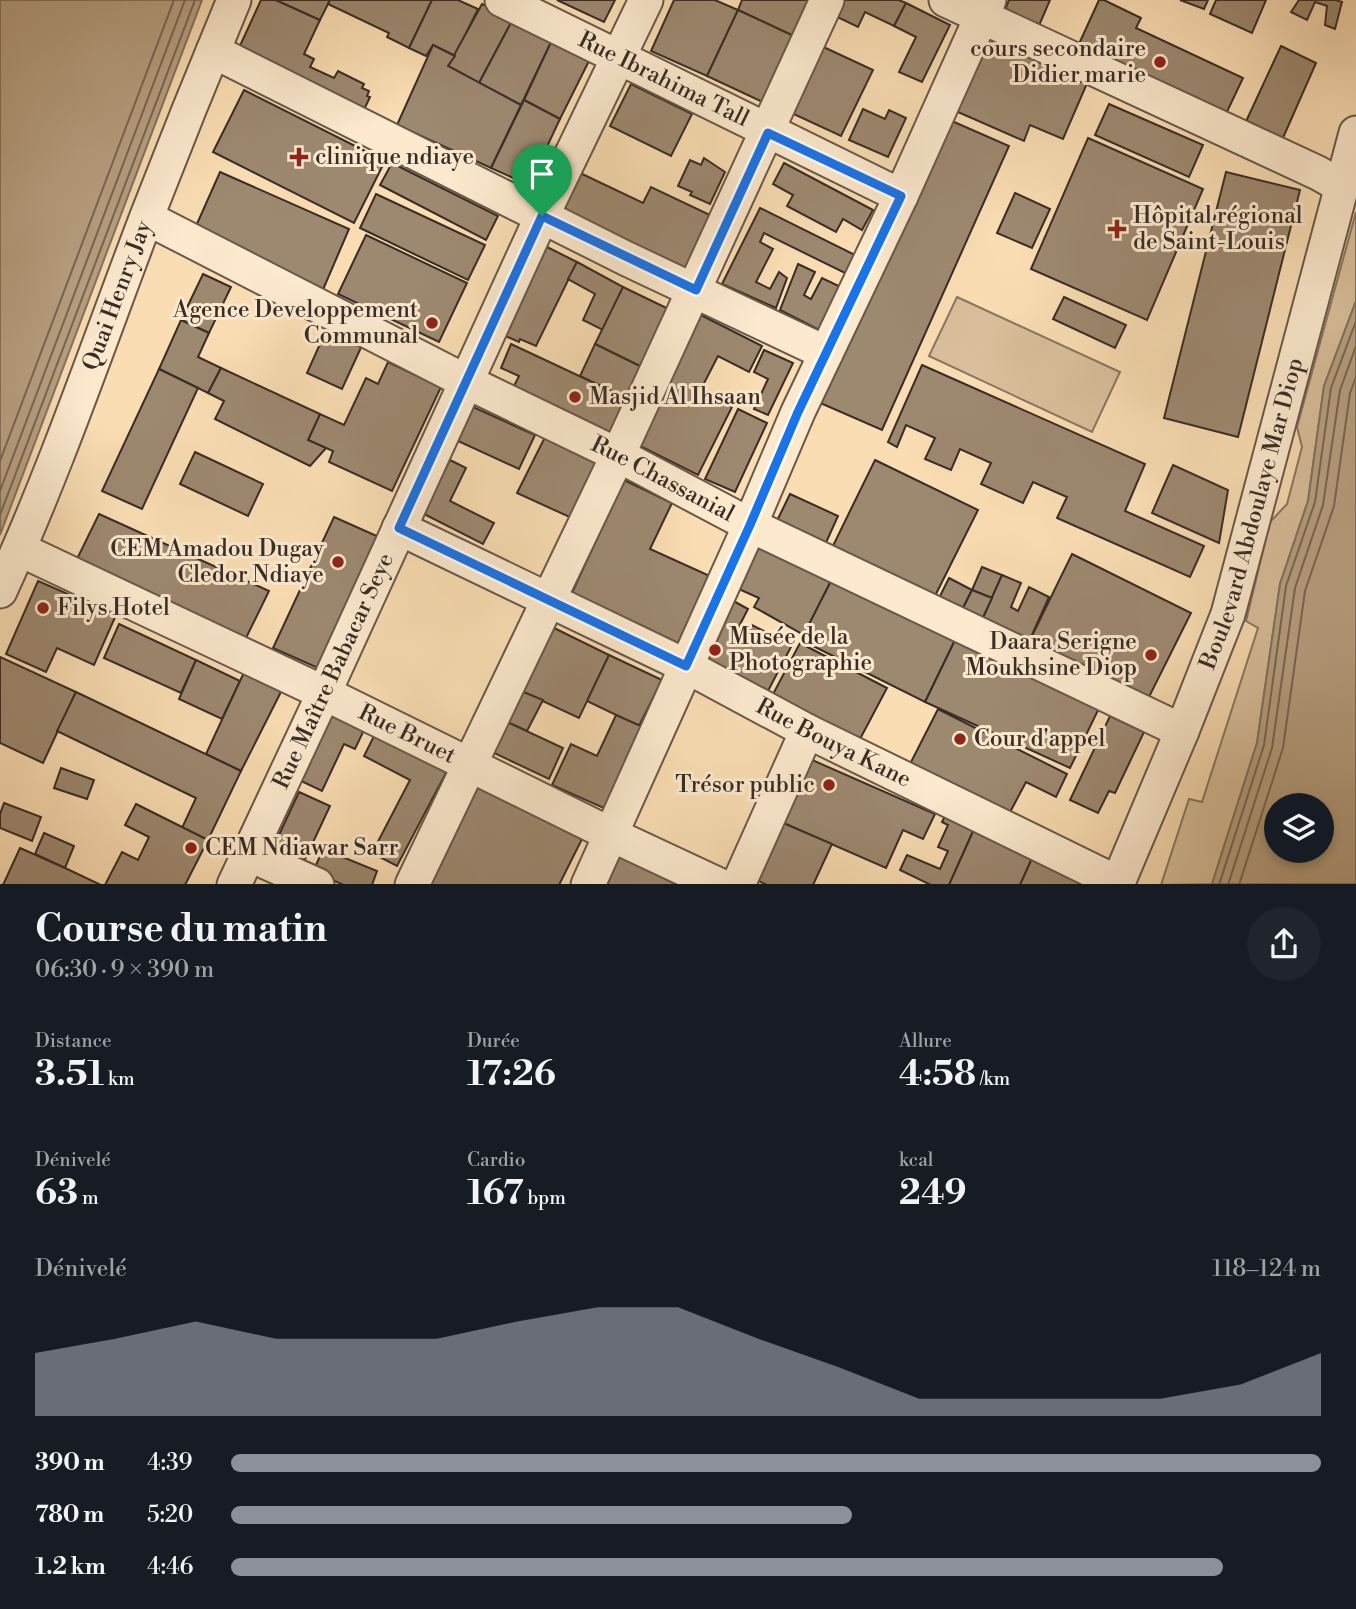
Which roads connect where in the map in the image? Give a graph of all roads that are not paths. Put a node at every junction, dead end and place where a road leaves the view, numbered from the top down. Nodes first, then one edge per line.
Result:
1 (234, 0) edge
2 (502, 0) edge
3 (646, 0) edge
4 (827, 0) edge
5 (946, 0) edge
6 (986, 8) edge
7 (213, 51) junction
8 (618, 58) junction
9 (768, 133) junction
10 (1356, 133) edge
11 (1341, 186) junction
12 (901, 196) junction
13 (542, 216) junction
14 (147, 218) junction
15 (696, 290) junction
16 (826, 353) junction
17 (467, 382) junction
18 (618, 456) junction
19 (750, 525) junction
20 (399, 528) junction
21 (19, 549) junction
22 (0, 591) edge
23 (550, 599) junction
24 (686, 666) junction
25 (324, 693) junction
26 (807, 731) junction
27 (1182, 731) junction
28 (471, 765) junction
29 (610, 834) junction
30 (248, 854) junction
31 (234, 884) edge
32 (317, 884) edge
33 (412, 884) edge
34 (588, 884) edge
35 (719, 884) edge
36 (738, 884) edge
37 (1117, 884) edge

1 - 7 street, Quai Henry Jay
2 - 8 street, Rue Ibrahima Tall
3 - 8 street, Rue Maître Babacar Seye
4 - 9 street
5 - 6 street
6 - 11 street
6 - 12 street
7 - 13 street
7 - 14 street, Quai Henry Jay
8 - 9 street, Rue Ibrahima Tall
8 - 13 street, Rue Maître Babacar Seye
9 - 12 street, Rue Ibrahima Tall
9 - 15 street
10 - 11 street, Boulevard Abdoulaye Mar Diop
11 - 27 street, Boulevard Abdoulaye Mar Diop
12 - 16 street
13 - 15 street
13 - 17 street, Rue Maître Babacar Seye
14 - 17 street, Rue Chassanial
14 - 21 street, Quai Henry Jay
15 - 16 street
15 - 18 street
16 - 19 street
17 - 18 street, Rue Chassanial
17 - 20 street, Rue Maître Babacar Seye
18 - 19 street, Rue Chassanial
18 - 23 street
19 - 24 street
19 - 27 street, Rue Chassanial
20 - 23 street, Rue Bouya Kane
20 - 25 street, Rue Maître Babacar Seye
21 - 22 street, Quai Henry Jay
21 - 25 street, Rue Bruet
23 - 24 street, Rue Bouya Kane
23 - 28 street
24 - 26 street, Rue Bouya Kane
24 - 29 street
25 - 28 street, Rue Bruet
25 - 30 street, Rue Maître Babacar Seye
26 - 36 street
26 - 37 street, Rue Bouya Kane
27 - 37 street, Boulevard Abdoulaye Mar Diop
28 - 29 street, Rue Bruet
28 - 33 street
29 - 34 street
29 - 35 street, Rue Bruet
30 - 31 street, Rue Maître Babacar Seye
30 - 32 street

